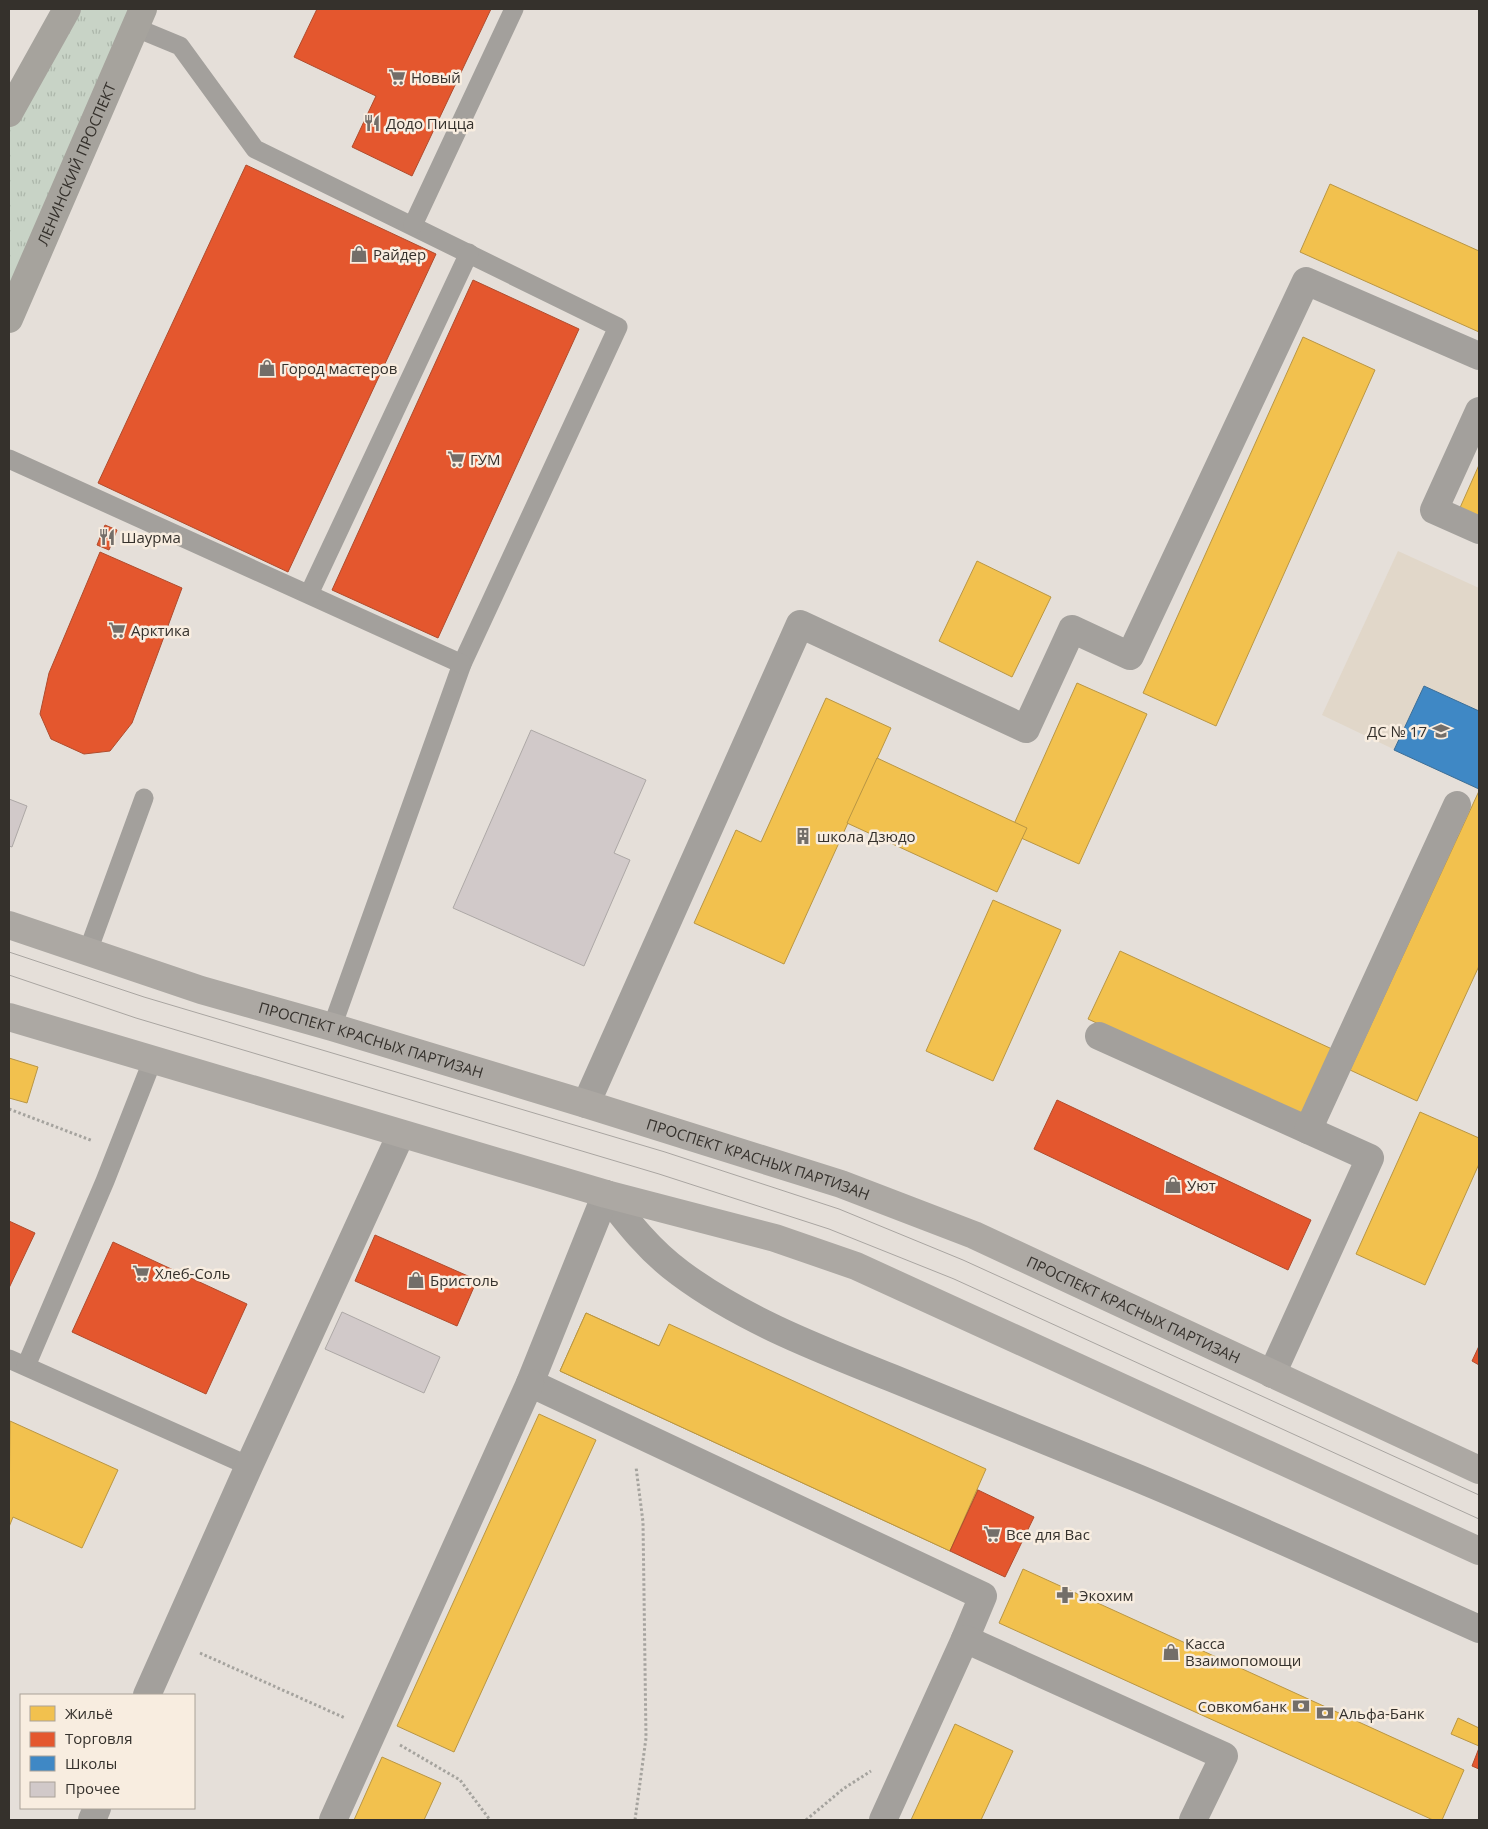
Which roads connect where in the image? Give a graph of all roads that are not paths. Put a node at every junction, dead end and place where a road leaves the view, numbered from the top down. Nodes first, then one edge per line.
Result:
1 (68, 9) edge
2 (514, 9) edge
3 (138, 18) edge
4 (9, 113) edge
5 (413, 225) junction
6 (470, 253) junction
7 (9, 319) edge
8 (1479, 356) edge
9 (1479, 412) edge
10 (9, 459) edge
11 (1479, 530) edge
12 (310, 594) junction
13 (462, 664) junction
14 (144, 798) dead end
15 (1457, 805) dead end
16 (9, 924) edge
17 (88, 951) junction
18 (9, 1017) edge
19 (332, 1027) junction
20 (1099, 1036) dead end
21 (152, 1059) junction
22 (586, 1104) junction
23 (1308, 1130) junction
24 (401, 1134) junction
25 (606, 1194) junction
26 (17, 1363) edge
27 (1272, 1374) junction
28 (530, 1384) junction
29 (249, 1466) junction
30 (1479, 1470) edge
31 (1479, 1551) edge
32 (1479, 1629) edge
33 (965, 1639) junction
34 (147, 1694) edge
35 (333, 1820) edge
36 (883, 1820) edge
37 (1193, 1820) edge

1 - 4 main road
2 - 5 lane
3 - 5 lane
3 - 7 main road, ЛЕНИНСКИЙ ПРОСПЕКТ
5 - 6 lane
6 - 12 lane
6 - 13 lane
8 - 22 street
9 - 11 street
10 - 12 lane
12 - 13 lane
13 - 19 lane
14 - 17 lane
15 - 23 street
16 - 17 main road, ПРОСПЕКТ КРАСНЫХ ПАРТИЗАН
17 - 19 main road, ПРОСПЕКТ КРАСНЫХ ПАРТИЗАН
18 - 21 main road
19 - 22 main road, ПРОСПЕКТ КРАСНЫХ ПАРТИЗАН
20 - 23 street
21 - 24 main road
21 - 26 lane
22 - 27 main road, ПРОСПЕКТ КРАСНЫХ ПАРТИЗАН
23 - 27 street
24 - 25 main road
24 - 29 street
25 - 28 street
25 - 31 main road
25 - 32 street
26 - 29 lane
27 - 30 main road, ПРОСПЕКТ КРАСНЫХ ПАРТИЗАН
28 - 33 street
28 - 35 street
29 - 34 street
33 - 36 street
33 - 37 street

